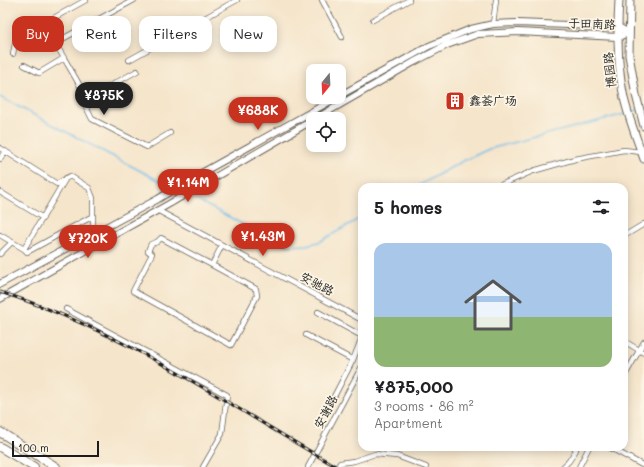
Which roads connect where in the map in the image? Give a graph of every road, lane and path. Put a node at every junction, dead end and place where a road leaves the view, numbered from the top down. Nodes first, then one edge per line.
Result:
1 (86, 0) edge
2 (134, 0) edge
3 (237, 0) edge
4 (322, 0) edge
5 (408, 0) edge
6 (496, 0) edge
7 (619, 0) edge
8 (630, 0) edge
9 (373, 20) dead end
10 (494, 24) junction
11 (618, 27) junction
12 (629, 33) junction
13 (342, 37) dead end
14 (618, 37) junction
15 (13, 54) dead end
16 (64, 58) junction
17 (129, 60) dead end
18 (24, 65) dead end
19 (136, 71) dead end
20 (372, 78) junction
21 (376, 84) junction
22 (346, 93) edge
23 (87, 98) junction
24 (325, 104) edge
25 (328, 112) edge
26 (306, 125) edge
27 (644, 126) edge
28 (170, 133) dead end
29 (0, 148) edge
30 (5, 151) junction
31 (641, 152) junction
32 (0, 159) edge
33 (644, 159) edge
34 (66, 178) junction
35 (505, 183) edge
36 (0, 192) edge
37 (157, 210) junction
38 (93, 216) junction
39 (43, 218) junction
40 (644, 224) edge
41 (93, 233) junction
42 (628, 234) edge
43 (0, 235) edge
44 (12, 242) junction
45 (222, 245) junction
46 (24, 249) junction
47 (0, 254) edge
48 (212, 265) junction
49 (0, 284) edge
50 (0, 299) edge
51 (66, 308) dead end
52 (318, 312) dead end
53 (358, 318) edge
54 (358, 334) edge
55 (306, 336) dead end
56 (644, 342) edge
57 (628, 344) edge
58 (358, 347) edge
59 (638, 350) junction
60 (644, 353) edge
61 (353, 360) junction
62 (628, 369) edge
63 (358, 379) edge
64 (328, 408) dead end
65 (0, 432) edge
66 (0, 447) edge
67 (575, 451) edge
68 (587, 451) edge
69 (616, 451) edge
70 (644, 466) edge
71 (34, 467) edge
72 (56, 467) edge
73 (203, 467) edge
74 (308, 467) edge
75 (338, 467) edge
76 (426, 467) edge
77 (563, 467) edge
78 (579, 467) edge

1 - 15 street
2 - 16 street
3 - 17 street
4 - 13 street
5 - 9 street
6 - 10 street
7 - 11 main road, 博园路
8 - 12 main road, 博园路
10 - 11 street, 于田南路
10 - 20 street, 于田南路
11 - 12 street, 于田南路
11 - 14 main road, 博园路
12 - 14 street, 于田南路
12 - 27 main road, 博园路
14 - 21 street, 于田南路
14 - 31 main road, 博园路
16 - 18 street
16 - 23 street
19 - 23 street
20 - 21 street
20 - 22 street, 于田南路
21 - 25 street, 于田南路
23 - 28 street
24 - 41 street, 于田南路
26 - 37 street, 于田南路
29 - 30 street
30 - 32 street
30 - 34 street
31 - 33 main road, 博园路
31 - 35 street
34 - 38 street
34 - 39 street
36 - 39 street
37 - 45 street, 安驰路
37 - 50 street, 于田南路
38 - 41 street
38 - 46 street
39 - 46 street
40 - 42 street
41 - 49 street, 于田南路
43 - 44 street
44 - 46 street
44 - 47 street
45 - 48 street
45 - 53 street, 安驰路
48 - 48 street
51 - 73 street
52 - 54 street
55 - 61 street
56 - 59 street
57 - 59 street
58 - 61 street
59 - 60 street
59 - 62 street
61 - 64 street
63 - 74 street, 安谢路
65 - 72 highway
66 - 71 highway
67 - 77 street
68 - 78 street
69 - 70 street
75 - 76 street

